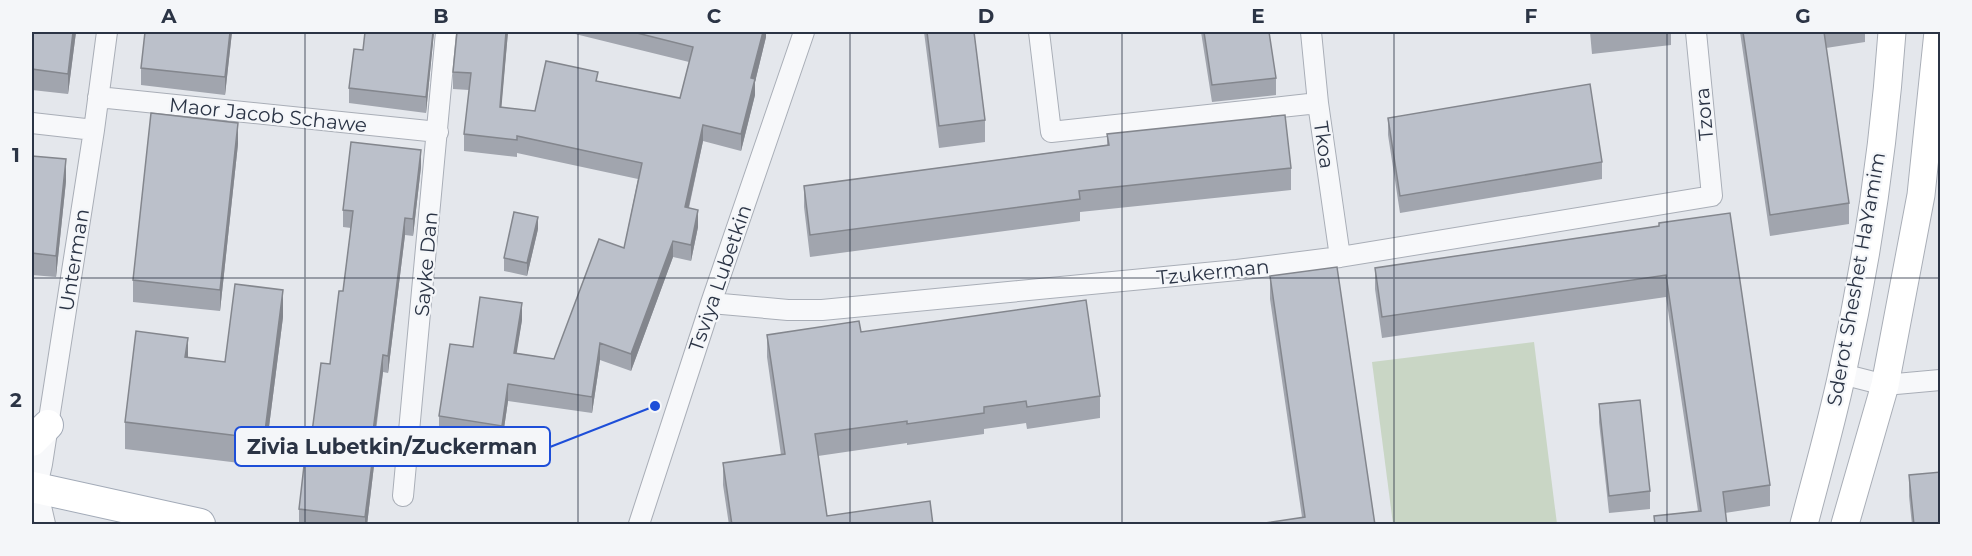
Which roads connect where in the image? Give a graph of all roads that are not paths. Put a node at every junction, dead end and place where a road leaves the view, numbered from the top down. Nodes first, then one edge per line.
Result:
1 (107, 32) edge
2 (446, 32) edge
3 (804, 32) edge
4 (1039, 32) edge
5 (1311, 32) edge
6 (1696, 32) edge
7 (1892, 32) edge
8 (1938, 32) edge
9 (98, 97) junction
10 (1318, 103) junction
11 (32, 123) edge
12 (94, 130) junction
13 (438, 132) junction
14 (1712, 196) joint
15 (1340, 257) junction
16 (711, 303) junction
17 (1842, 374) junction
18 (1941, 380) edge
19 (1885, 385) junction
20 (40, 433) edge
21 (33, 494) edge
22 (404, 496) dead end
23 (45, 525) edge
24 (200, 525) edge
25 (639, 525) edge
26 (1804, 525) edge
27 (1845, 525) edge

1 - 9 street, Unterman
2 - 13 street, Sayke Dan
3 - 16 street, Tsviya Lubetkin
4 - 10 street
5 - 10 street, Tkoa
6 - 14 street, Tzora
7 - 17 street, Sderot Sheshet HaYamim
8 - 19 street
9 - 12 street, Unterman
9 - 13 street, Maor Jacob Schawe
10 - 15 street, Tkoa
11 - 12 street
12 - 20 street, Unterman
13 - 22 street, Sayke Dan
14 - 15 street, Tzukerman
15 - 16 street, Tzukerman
16 - 25 street, Tsviya Lubetkin
17 - 19 street
17 - 26 street, Sderot Sheshet HaYamim
18 - 19 street
19 - 27 street
20 - 21 street, Unterman
21 - 23 street
21 - 24 main road

